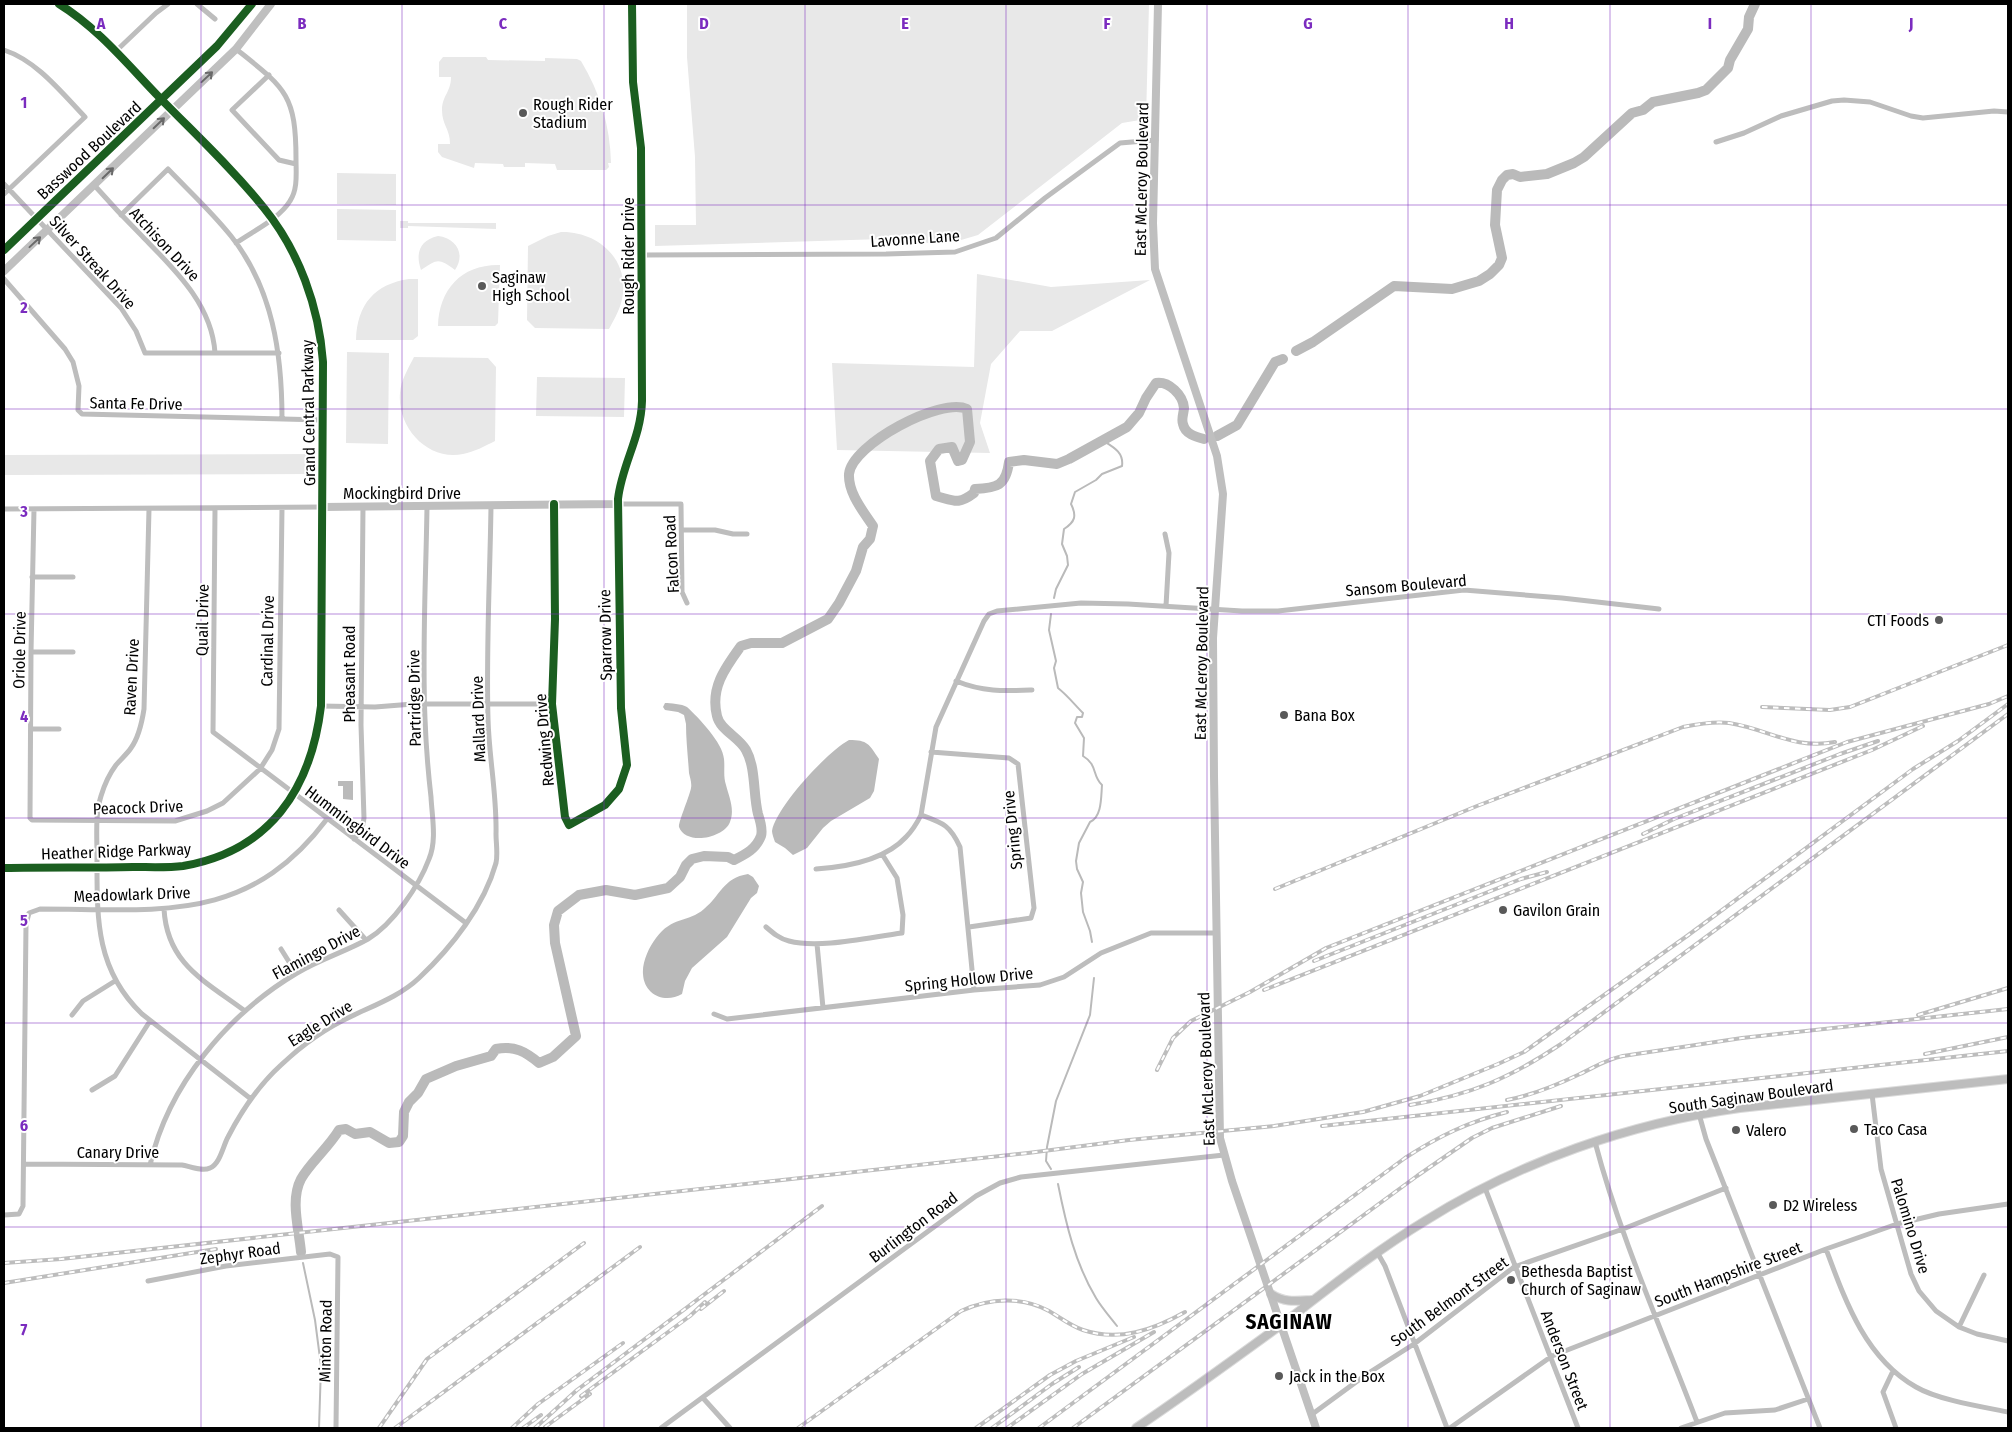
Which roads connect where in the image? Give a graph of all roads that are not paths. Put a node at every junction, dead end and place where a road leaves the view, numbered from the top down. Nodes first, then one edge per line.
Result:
1 (59, 4) edge
2 (168, 4) edge
3 (197, 4) edge
4 (252, 4) edge
5 (271, 4) edge
6 (632, 4) edge
7 (1158, 4) edge
8 (70, 6) edge
9 (216, 19) dead end
10 (236, 49) junction
11 (4, 50) edge
12 (115, 52) junction
13 (269, 75) junction
14 (162, 100) junction
15 (172, 110) junction
16 (2008, 112) edge
17 (1156, 140) junction
18 (1716, 142) dead end
19 (296, 164) junction
20 (4, 184) edge
21 (95, 186) junction
22 (9, 189) junction
23 (4, 194) edge
24 (121, 215) junction
25 (36, 218) junction
26 (272, 218) junction
27 (48, 230) junction
28 (236, 243) junction
29 (4, 250) edge
30 (641, 255) junction
31 (4, 271) edge
32 (4, 279) edge
33 (215, 353) junction
34 (279, 353) junction
35 (282, 419) junction
36 (323, 420) junction
37 (554, 504) junction
38 (618, 504) junction
39 (681, 504) joint
40 (363, 506) junction
41 (427, 506) junction
42 (491, 506) junction
43 (323, 507) junction
44 (34, 508) junction
45 (282, 508) junction
46 (4, 509) edge
47 (150, 509) junction
48 (215, 509) junction
49 (682, 530) junction
50 (747, 534) dead end
51 (1165, 534) dead end
52 (32, 577) junction
53 (73, 577) dead end
54 (687, 603) dead end
55 (1166, 606) junction
56 (1214, 609) junction
57 (1659, 609) dead end
58 (30, 652) junction
59 (73, 652) dead end
60 (956, 681) junction
61 (1032, 690) dead end
62 (424, 704) junction
63 (488, 704) junction
64 (552, 704) junction
65 (321, 706) junction
66 (361, 707) junction
67 (30, 729) junction
68 (59, 729) dead end
69 (213, 732) joint
70 (931, 752) junction
71 (627, 765) joint
72 (260, 769) junction
73 (294, 794) junction
74 (922, 815) junction
75 (328, 819) junction
76 (32, 820) joint
77 (97, 822) junction
78 (354, 839) junction
79 (882, 854) junction
80 (4, 868) edge
81 (97, 868) junction
82 (816, 870) dead end
83 (416, 886) junction
84 (98, 909) junction
85 (164, 909) junction
86 (339, 910) dead end
87 (466, 923) junction
88 (766, 927) dead end
89 (969, 927) junction
90 (1216, 933) junction
91 (366, 940) junction
92 (817, 944) junction
93 (281, 949) dead end
94 (296, 974) junction
95 (115, 981) junction
96 (974, 990) junction
97 (823, 1008) junction
98 (245, 1011) junction
99 (714, 1014) dead end
100 (72, 1015) dead end
101 (150, 1021) junction
102 (200, 1060) junction
103 (2008, 1079) edge
104 (92, 1090) dead end
105 (1872, 1094) junction
106 (251, 1099) junction
107 (1699, 1114) junction
108 (1595, 1142) junction
109 (1224, 1155) junction
110 (24, 1164) junction
111 (150, 1165) junction
112 (211, 1168) joint
113 (1485, 1188) junction
114 (1726, 1188) junction
115 (2008, 1204) edge
116 (4, 1215) edge
117 (1897, 1224) junction
118 (1623, 1228) junction
119 (1826, 1249) junction
120 (1377, 1252) junction
121 (336, 1255) joint
122 (1514, 1267) junction
123 (1760, 1275) junction
124 (1984, 1275) dead end
125 (148, 1281) dead end
126 (1271, 1294) junction
127 (1312, 1300) junction
128 (1656, 1316) junction
129 (1280, 1325) junction
130 (1959, 1327) junction
131 (2008, 1340) edge
132 (1414, 1344) junction
133 (1552, 1356) junction
134 (1894, 1371) junction
135 (703, 1398) junction
136 (1808, 1399) junction
137 (2008, 1412) edge
138 (1311, 1415) junction
139 (1698, 1422) junction
140 (336, 1428) edge
141 (661, 1428) edge
142 (730, 1428) edge
143 (1136, 1428) edge
144 (1316, 1428) edge
145 (1448, 1428) edge
146 (1578, 1428) edge
147 (1681, 1428) edge
148 (1820, 1428) edge
149 (1896, 1428) edge

1 - 8 main road, Grand Central Parkway
2 - 12 street
3 - 9 street
4 - 14 main road, Basswood Boulevard
5 - 10 main road, Basswood Boulevard
6 - 30 main road, Rough Rider Drive
7 - 17 main road, East McLeroy Boulevard
8 - 12 main road, Grand Central Parkway
10 - 13 street
15 -> 10 main road, Basswood Boulevard
11 - 22 street
12 - 14 main road, Grand Central Parkway
13 - 19 street
13 - 19 street
14 - 15 main road, Grand Central Parkway
14 - 25 main road, Basswood Boulevard
21 -> 15 main road, Basswood Boulevard
15 - 26 main road, Grand Central Parkway
16 - 18 street
17 - 30 street, Lavonne Lane
17 - 56 main road, East McLeroy Boulevard
19 - 26 street
20 - 22 street, Silver Streak Drive
21 - 24 street, Atchison Drive
21 - 27 main road, Basswood Boulevard
22 - 23 street
22 - 25 street, Silver Streak Drive
24 - 28 street
24 - 33 street, Atchison Drive
25 - 27 street, Silver Streak Drive
25 - 29 main road, Basswood Boulevard
26 - 28 street
26 - 36 main road, Grand Central Parkway
31 -> 27 main road, Basswood Boulevard
27 - 33 street, Silver Streak Drive
28 - 34 street
30 - 38 main road, Rough Rider Drive
32 - 35 street, Santa Fe Drive
33 - 34 street, Silver Streak Drive
34 - 35 street
35 - 36 street, Santa Fe Drive
36 - 43 main road, Grand Central Parkway
37 - 38 main road, Mockingbird Drive
37 - 42 main road, Mockingbird Drive
37 - 64 street, Redwing Drive
38 - 39 street, Mockingbird Drive
38 - 71 street, Sparrow Drive
39 - 49 street, Falcon Road
40 - 41 main road, Mockingbird Drive
40 - 43 main road, Mockingbird Drive
40 - 66 street, Pheasant Road
41 - 42 main road, Mockingbird Drive
41 - 62 street, Partridge Drive
42 - 63 street, Mallard Drive
43 - 45 street, Mockingbird Drive
43 - 65 main road, Grand Central Parkway
44 - 46 street, Mockingbird Drive
44 - 47 street, Mockingbird Drive
44 - 52 street, Oriole Drive
45 - 48 street, Mockingbird Drive
45 - 72 street, Cardinal Drive
47 - 48 street, Mockingbird Drive
47 - 77 street, Raven Drive
48 - 69 street, Quail Drive
49 - 50 street
49 - 54 street, Falcon Road
51 - 55 street
52 - 53 street
52 - 58 street, Oriole Drive
55 - 56 street, Sansom Boulevard
55 - 60 street, Sansom Boulevard
56 - 57 street, Sansom Boulevard
56 - 90 main road, East McLeroy Boulevard
58 - 59 street
58 - 67 street, Oriole Drive
60 - 61 street
60 - 70 street, Sansom Boulevard
62 - 63 street
62 - 66 street
62 - 83 street, Partridge Drive
63 - 64 street
63 - 87 street, Mallard Drive
64 - 71 street, Redwing Drive
65 - 66 street
65 - 73 main road, Grand Central Parkway
66 - 78 street, Pheasant Road
67 - 68 street
67 - 76 street, Oriole Drive
69 - 72 street, Hummingbird Drive
70 - 74 street, Sansom Boulevard
70 - 89 street, Spring Drive
72 - 73 street, Hummingbird Drive
72 - 77 street, Peacock Drive
73 - 75 street, Hummingbird Drive
73 - 81 main road, Heather Ridge Parkway
74 - 79 street
74 - 89 street
75 - 78 street, Hummingbird Drive
75 - 85 street, Meadowlark Drive
76 - 77 street, Peacock Drive
77 - 81 street, Raven Drive
78 - 83 street, Hummingbird Drive
79 - 82 street
79 - 92 street
80 - 81 main road, Heather Ridge Parkway
81 - 84 street, Raven Drive
83 - 87 street, Hummingbird Drive
83 - 91 street, Flamingo Drive
84 - 85 street, Meadowlark Drive
84 - 95 street, Raven Drive
84 - 110 street, Meadowlark Drive
85 - 98 street
86 - 91 street
87 - 106 street, Eagle Drive
88 - 92 street
89 - 96 street
90 - 96 street, Spring Hollow Drive
90 - 109 main road, East McLeroy Boulevard
91 - 94 street, Flamingo Drive
92 - 97 street
93 - 94 street
94 - 98 street, Flamingo Drive
95 - 100 street
95 - 101 street, Raven Drive
96 - 97 street, Spring Hollow Drive
97 - 99 street, Spring Hollow Drive
98 - 102 street, Flamingo Drive
101 - 102 street, Raven Drive
101 - 104 street
102 - 106 street, Raven Drive
102 - 111 street, Flamingo Drive
103 - 105 main road, South Saginaw Boulevard
105 - 107 main road, South Saginaw Boulevard
105 - 117 street, Palomino Drive
106 - 112 street, Eagle Drive
107 - 108 main road, South Saginaw Boulevard
107 - 114 street
108 - 113 main road, South Saginaw Boulevard
108 - 118 street
109 - 126 main road, East McLeroy Boulevard
109 - 135 street, Burlington Road
110 - 111 street, Canary Drive
110 - 116 street
111 - 112 street, Canary Drive
113 - 120 main road, South Saginaw Boulevard
113 - 122 street, Anderson Street
114 - 118 street, South Belmont Street
114 - 123 street
115 - 117 street, South Hampshire Street
117 - 119 street, South Hampshire Street
117 - 130 street, Palomino Drive
118 - 122 street, South Belmont Street
118 - 128 street
119 - 123 street, South Hampshire Street
119 - 134 street
120 - 127 main road, South Saginaw Boulevard
120 - 132 street
121 - 125 street, Zephyr Road
121 - 140 street, Minton Road
122 - 132 street, South Belmont Street
122 - 133 street, Anderson Street
123 - 128 street, South Hampshire Street
123 - 136 street
124 - 130 street
126 - 127 main road
126 - 129 main road, East McLeroy Boulevard
127 - 129 main road, South Saginaw Boulevard
128 - 133 street, South Hampshire Street
128 - 139 street
129 - 138 main road, East McLeroy Boulevard
129 - 143 main road, South Saginaw Boulevard
130 - 131 street, Palomino Drive
132 - 138 street, South Belmont Street
132 - 145 street
133 - 145 street, South Hampshire Street
133 - 146 street, Anderson Street
134 - 137 street
134 - 149 street
135 - 141 street, Burlington Road
135 - 142 street
136 - 139 street
136 - 148 street
138 - 144 main road, East McLeroy Boulevard
139 - 147 street

